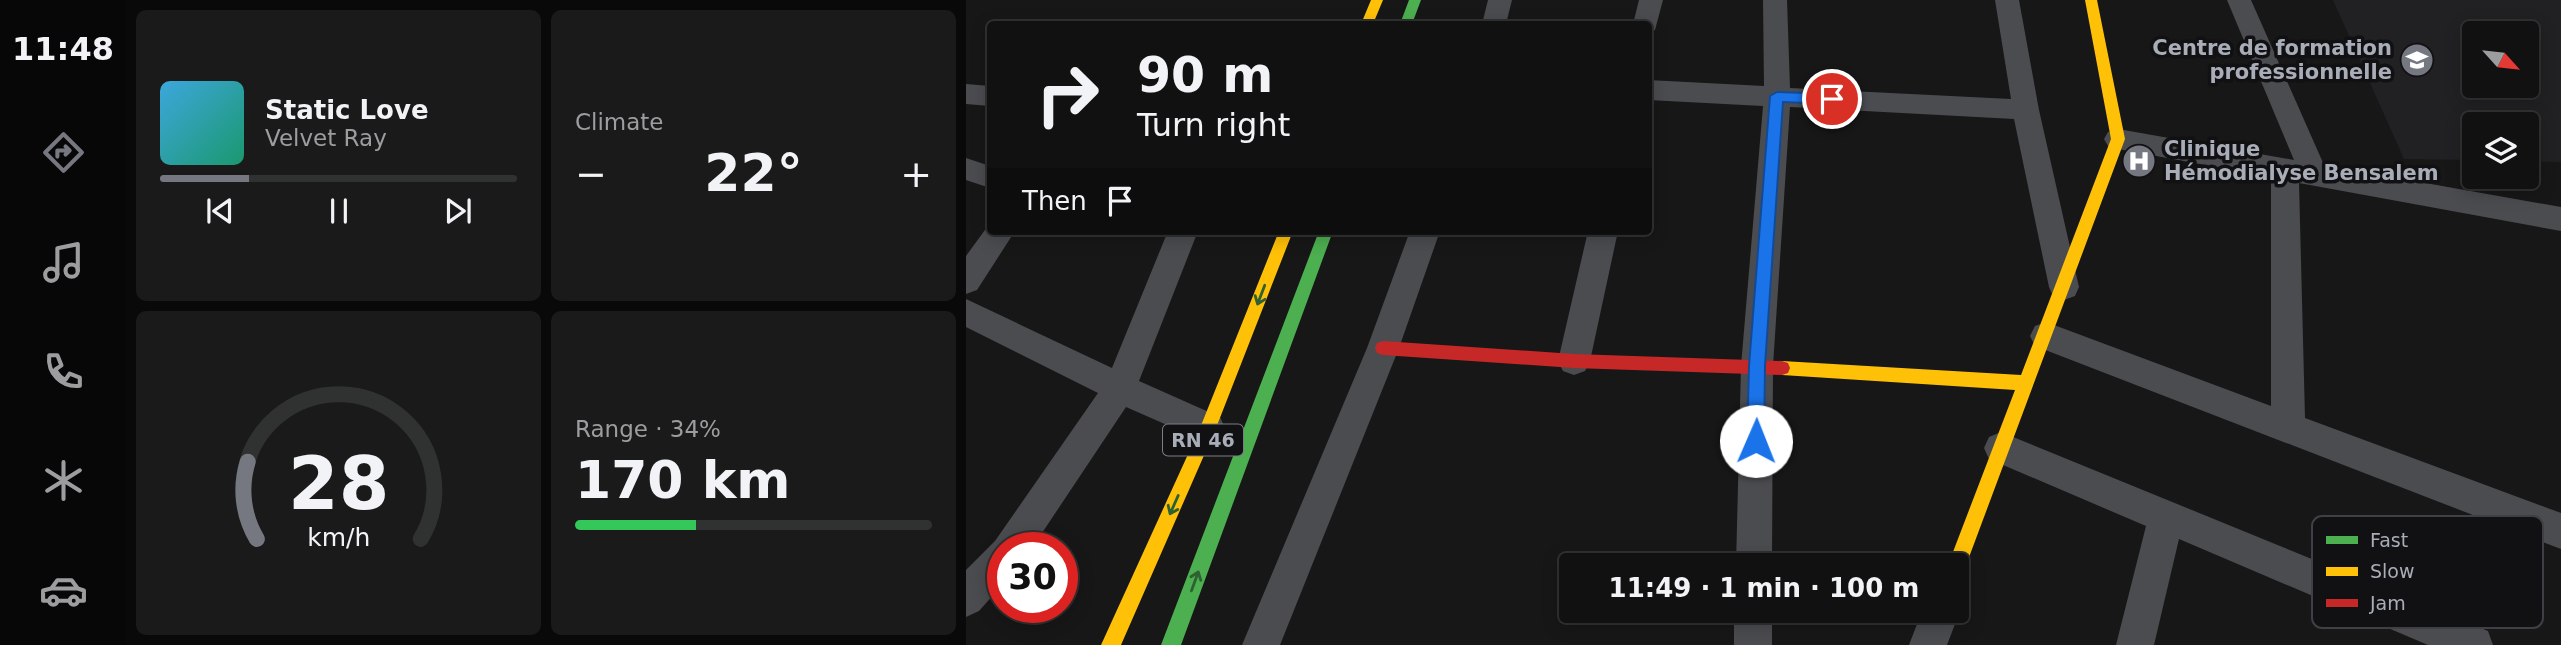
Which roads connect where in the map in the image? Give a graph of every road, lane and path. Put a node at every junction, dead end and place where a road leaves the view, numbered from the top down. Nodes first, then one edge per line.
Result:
1 (1377, 0) edge
2 (1415, 0) edge
3 (1500, 0) edge
4 (1651, 0) edge
5 (1775, 0) edge
6 (2007, 0) edge
7 (2091, 0) edge
8 (2239, 0) edge
9 (1368, 21) edge
10 (1407, 21) edge
11 (1495, 21) edge
12 (1647, 21) edge
13 (1652, 90) edge
14 (966, 94) edge
15 (987, 96) edge
16 (1777, 96) junction
17 (2026, 110) junction
18 (2118, 139) junction
19 (966, 169) edge
20 (2300, 172) junction
21 (987, 176) edge
22 (2561, 219) edge
23 (997, 235) edge
24 (1181, 235) edge
25 (1284, 235) edge
26 (1325, 235) edge
27 (1424, 235) edge
28 (1602, 235) edge
29 (966, 281) edge
30 (2064, 287) junction
31 (966, 312) edge
32 (2046, 336) junction
33 (1383, 348) junction
34 (1574, 361) junction
35 (1757, 366) junction
36 (2027, 383) junction
37 (1120, 388) junction
38 (1208, 428) junction
39 (2288, 428) junction
40 (2001, 448) junction
41 (2521, 516) edge
42 (2166, 517) junction
43 (2543, 524) edge
44 (2561, 531) edge
45 (1021, 532) edge
46 (1754, 553) edge
47 (1962, 553) edge
48 (987, 574) edge
49 (2312, 578) edge
50 (966, 598) edge
51 (1754, 623) edge
52 (1936, 623) edge
53 (2433, 628) edge
54 (1111, 645) edge
55 (1171, 645) edge
56 (1261, 645) edge
57 (1753, 645) edge
58 (1928, 645) edge
59 (2135, 645) edge
60 (2474, 645) edge

1 - 9 street
2 - 10 street
3 - 11 street
4 - 12 street
5 - 16 street
6 - 17 street
7 - 18 street
8 - 20 street
13 - 16 street
14 - 15 street
16 - 17 street
16 - 35 street
17 - 30 street
18 - 20 street
18 - 30 street
19 - 21 street
20 - 22 street
20 - 39 street
23 - 29 street
24 - 37 street
25 -> 38 street, RN 46
55 -> 26 street, RN 46
27 - 33 street
28 - 34 street
30 - 32 street
31 - 37 street
32 - 36 street
32 - 39 street
33 - 34 street
33 - 56 street
34 - 35 street
35 - 36 street
35 - 46 street
36 - 40 street
37 - 38 street
37 - 45 street
38 -> 54 street, RN 46
39 - 41 street
40 - 42 street
40 - 47 street
42 - 49 street
42 - 59 street
43 - 44 street
48 - 50 street
51 - 57 street
52 - 58 street
53 - 60 street

